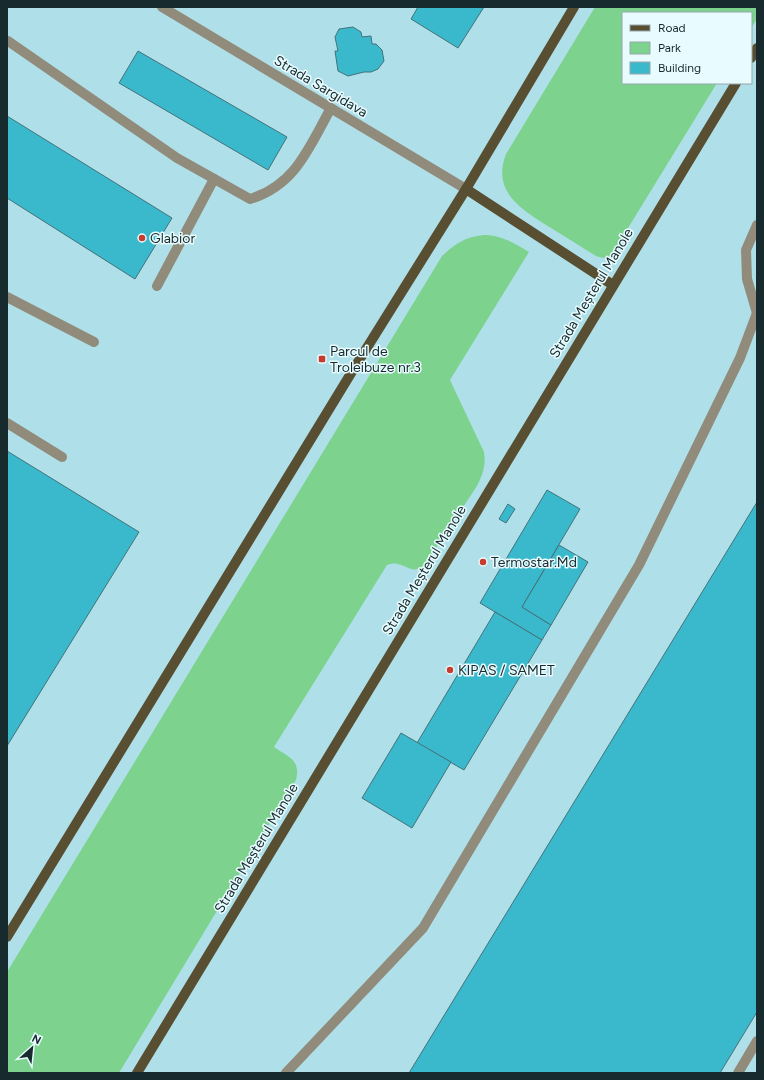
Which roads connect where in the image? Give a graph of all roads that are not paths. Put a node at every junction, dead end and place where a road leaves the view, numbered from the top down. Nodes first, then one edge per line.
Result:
1 (162, 7) edge
2 (574, 7) edge
3 (8, 40) edge
4 (735, 84) edge
5 (331, 108) junction
6 (214, 179) junction
7 (466, 190) junction
8 (757, 225) edge
9 (613, 285) junction
10 (157, 286) dead end
11 (7, 297) edge
12 (757, 313) edge
13 (94, 342) dead end
14 (7, 424) edge
15 (62, 457) dead end
16 (7, 937) edge
17 (757, 1041) edge
18 (137, 1073) edge
19 (286, 1073) edge
20 (738, 1073) edge

1 - 5 street, Strada Sargidava
2 - 7 main road
3 - 6 street
4 - 9 main road, Strada Meșterul Manole
5 - 6 street
5 - 7 street, Strada Sargidava
6 - 10 street
7 - 9 main road
7 - 16 main road
8 - 12 street
9 - 18 main road, Strada Meșterul Manole
11 - 13 street
12 - 19 street
14 - 15 street
17 - 20 street

